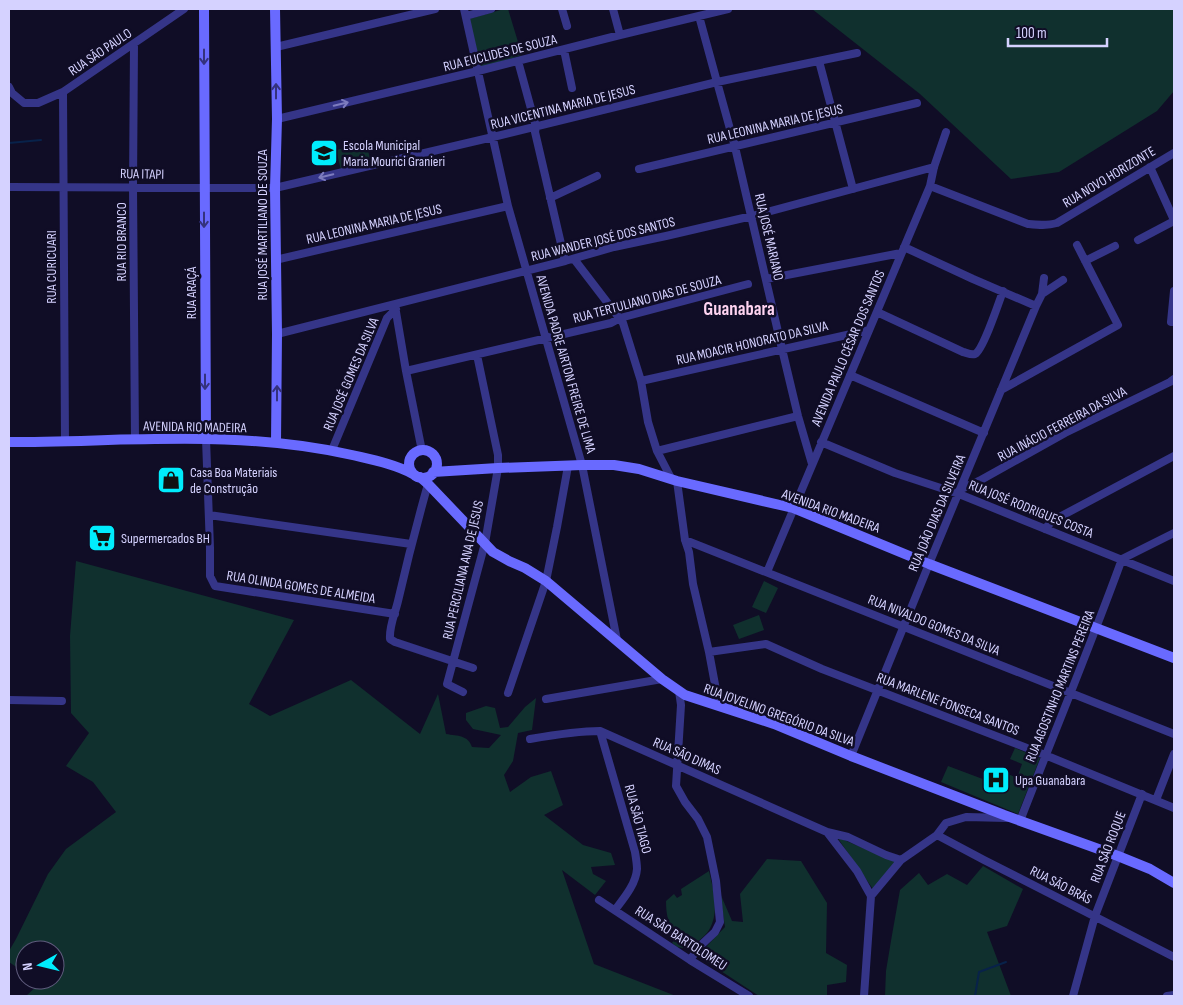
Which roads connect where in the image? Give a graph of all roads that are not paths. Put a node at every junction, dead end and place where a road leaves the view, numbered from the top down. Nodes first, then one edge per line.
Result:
1 (184, 9) edge
2 (204, 9) edge
3 (275, 9) edge
4 (435, 9) edge
5 (491, 9) edge
6 (562, 9) edge
7 (614, 9) edge
8 (728, 9) edge
9 (465, 13) edge
10 (699, 16) junction
11 (567, 26) dead end
12 (620, 35) junction
13 (134, 44) junction
14 (276, 47) junction
15 (564, 50) junction
16 (856, 53) dead end
17 (819, 60) junction
18 (518, 61) junction
19 (478, 71) junction
20 (717, 82) junction
21 (9, 86) edge
22 (572, 88) dead end
23 (63, 92) junction
24 (917, 103) dead end
25 (276, 119) junction
26 (835, 123) junction
27 (536, 127) junction
28 (946, 132) dead end
29 (492, 137) junction
30 (735, 147) junction
31 (1174, 153) edge
32 (934, 167) junction
33 (1150, 168) junction
34 (639, 169) dead end
35 (597, 176) dead end
36 (9, 186) edge
37 (63, 186) junction
38 (930, 186) junction
39 (133, 187) junction
40 (204, 188) junction
41 (275, 188) junction
42 (853, 189) junction
43 (550, 198) junction
44 (508, 206) junction
45 (752, 216) junction
46 (1174, 221) edge
47 (1138, 240) dead end
48 (1077, 245) dead end
49 (1115, 246) dead end
50 (903, 250) junction
51 (276, 260) junction
52 (569, 260) junction
53 (1085, 261) junction
54 (526, 271) junction
55 (1044, 278) dead end
56 (766, 280) junction
57 (1063, 280) dead end
58 (748, 284) dead end
59 (1003, 291) junction
60 (1174, 291) edge
61 (1042, 294) junction
62 (1036, 306) junction
63 (395, 307) junction
64 (877, 312) junction
65 (620, 318) junction
66 (1171, 322) dead end
67 (869, 330) junction
68 (277, 334) junction
69 (546, 339) junction
70 (782, 349) junction
71 (476, 355) junction
72 (406, 371) junction
73 (850, 375) junction
74 (1174, 379) edge
75 (641, 381) junction
76 (1000, 390) junction
77 (798, 416) junction
78 (984, 433) junction
79 (206, 439) junction
80 (135, 440) junction
81 (9, 442) edge
82 (65, 442) junction
83 (276, 442) junction
84 (821, 442) junction
85 (332, 450) junction
86 (422, 451) junction
87 (657, 451) junction
88 (412, 456) junction
89 (1174, 456) edge
90 (435, 458) junction
91 (380, 461) junction
92 (812, 464) junction
93 (582, 465) junction
94 (568, 466) junction
95 (498, 468) junction
96 (462, 470) junction
97 (425, 477) junction
98 (674, 480) junction
99 (960, 492) junction
100 (793, 508) junction
101 (209, 514) junction
102 (1045, 529) junction
103 (1174, 532) edge
104 (685, 540) junction
105 (485, 543) junction
106 (411, 544) junction
107 (1122, 559) junction
108 (929, 564) junction
109 (767, 572) junction
110 (210, 576) joint
111 (546, 581) junction
112 (1174, 581) edge
113 (395, 614) junction
114 (904, 627) junction
115 (1097, 628) junction
116 (617, 640) junction
117 (709, 652) junction
118 (1174, 658) edge
119 (454, 662) junction
120 (473, 668) dead end
121 (662, 680) junction
122 (878, 690) junction
123 (679, 691) junction
124 (463, 692) dead end
125 (508, 693) dead end
126 (1071, 693) junction
127 (546, 699) dead end
128 (9, 700) edge
129 (62, 701) dead end
130 (719, 706) junction
131 (600, 731) junction
132 (1174, 734) edge
133 (530, 739) dead end
134 (1174, 754) edge
135 (1045, 755) junction
136 (851, 756) junction
137 (677, 765) junction
138 (1142, 794) junction
139 (1156, 800) junction
140 (1174, 808) edge
141 (1016, 819) junction
142 (827, 832) junction
143 (937, 835) junction
144 (1118, 856) junction
145 (901, 860) junction
146 (1174, 883) edge
147 (871, 896) junction
148 (599, 900) dead end
149 (615, 910) junction
150 (1095, 916) junction
151 (1174, 957) edge
152 (690, 960) junction
153 (1174, 995) edge
154 (749, 996) edge
155 (864, 996) edge
156 (1073, 996) edge
157 (1167, 996) edge

1 - 13 street, RUA SÃO PAULO
2 -> 40 street, RUA ARAÇÁ
3 - 14 street, RUA JOSÉ MARTILIANO DE SOUZA
4 - 14 street
5 - 9 street
6 - 11 street
7 - 12 street
8 - 10 street, RUA EUCLIDES DE SOUZA
9 - 19 street, AVENIDA PADRE AIRTON FREIRE DE LIMA
10 - 12 street, RUA EUCLIDES DE SOUZA
10 - 20 street, RUA JOSÉ MARIANO
12 - 15 street, RUA EUCLIDES DE SOUZA
13 - 23 street, RUA SÃO PAULO
13 - 39 street, RUA RIO BRANCO
25 -> 14 street, RUA JOSÉ MARTILIANO DE SOUZA
15 - 18 street, RUA EUCLIDES DE SOUZA
15 - 22 street
16 - 17 street, RUA VICENTINA MARIA DE JESUS
17 - 20 street, RUA VICENTINA MARIA DE JESUS
17 - 26 street
18 - 19 street, RUA EUCLIDES DE SOUZA
18 - 27 street, AVENIDA PADRE AIRTON FREIRE DE LIMA
25 -> 19 street, RUA EUCLIDES DE SOUZA
19 - 29 street, AVENIDA PADRE AIRTON FREIRE DE LIMA
20 - 27 street, RUA VICENTINA MARIA DE JESUS
20 - 30 street, RUA JOSÉ MARIANO
21 - 23 street, RUA SÃO PAULO
23 - 37 street, RUA CURICUARI
24 - 26 street, RUA LEONINA MARIA DE JESUS
25 - 41 street, RUA JOSÉ MARTILIANO DE SOUZA
26 - 30 street, RUA LEONINA MARIA DE JESUS
26 - 42 street
27 - 29 street, RUA VICENTINA MARIA DE JESUS
27 - 43 street, AVENIDA PADRE AIRTON FREIRE DE LIMA
28 - 32 street, AVENIDA PAULO CÉSAR DOS SANTOS
29 -> 41 street, RUA VICENTINA MARIA DE JESUS
29 - 44 street, AVENIDA PADRE AIRTON FREIRE DE LIMA
30 - 34 street, RUA LEONINA MARIA DE JESUS
30 - 45 street, RUA JOSÉ MARIANO
31 - 33 street, RUA NOVO HORIZONTE
32 - 38 street, AVENIDA PAULO CÉSAR DOS SANTOS
32 - 42 street, RUA WANDER JOSÉ DOS SANTOS
33 - 38 street, RUA NOVO HORIZONTE
33 - 46 street
35 - 43 street
36 - 37 street, RUA ITAPI
37 - 39 street, RUA ITAPI
37 - 82 street, RUA CURICUARI
38 - 50 street, AVENIDA PAULO CÉSAR DOS SANTOS
39 - 40 street, RUA ITAPI
39 - 80 street, RUA RIO BRANCO
40 - 41 street, RUA ITAPI
40 -> 79 street, RUA ARAÇÁ
41 - 51 street, RUA JOSÉ MARTILIANO DE SOUZA
42 - 45 street, RUA WANDER JOSÉ DOS SANTOS
43 - 52 street, AVENIDA PADRE AIRTON FREIRE DE LIMA
44 - 51 street, RUA LEONINA MARIA DE JESUS
44 - 54 street, AVENIDA PADRE AIRTON FREIRE DE LIMA
45 - 52 street, RUA WANDER JOSÉ DOS SANTOS
45 - 56 street, RUA JOSÉ MARIANO
46 - 47 street
48 - 53 street
49 - 53 street
50 - 56 street
50 - 59 street
50 - 64 street, AVENIDA PAULO CÉSAR DOS SANTOS
51 - 68 street, RUA JOSÉ MARTILIANO DE SOUZA
52 - 54 street, RUA WANDER JOSÉ DOS SANTOS
52 - 65 street, AVENIDA PADRE AIRTON FREIRE DE LIMA
53 - 76 street
54 - 63 street, RUA WANDER JOSÉ DOS SANTOS
54 - 69 street, AVENIDA PADRE AIRTON FREIRE DE LIMA
55 - 61 street, RUA JOÃO DIAS DA SILVEIRA
56 - 70 street, RUA JOSÉ MARIANO
57 - 61 street
58 - 65 street, RUA TERTULIANO DIAS DE SOUZA
59 - 62 street
59 - 64 street
60 - 66 street
61 - 62 street, RUA JOÃO DIAS DA SILVEIRA
62 - 76 street, RUA JOÃO DIAS DA SILVEIRA
63 - 68 street, RUA WANDER JOSÉ DOS SANTOS
63 - 72 street
63 - 85 street, RUA JOSÉ GOMES DA SILVA
64 - 67 street, AVENIDA PAULO CÉSAR DOS SANTOS
65 - 69 street, RUA TERTULIANO DIAS DE SOUZA
65 - 75 street, AVENIDA PADRE AIRTON FREIRE DE LIMA
67 - 70 street, RUA MOACIR HONORATO DA SILVA
67 - 73 street, AVENIDA PAULO CÉSAR DOS SANTOS
83 -> 68 street, RUA JOSÉ MARTILIANO DE SOUZA
69 - 71 street, RUA TERTULIANO DIAS DE SOUZA
69 - 93 street, AVENIDA PADRE AIRTON FREIRE DE LIMA
70 - 75 street, RUA MOACIR HONORATO DA SILVA
70 - 77 street, RUA JOSÉ MARIANO
71 - 72 street, RUA TERTULIANO DIAS DE SOUZA
71 - 95 street, RUA PERCILIANA ANA DE JESUS
72 - 86 street
73 - 78 street
73 - 84 street, AVENIDA PAULO CÉSAR DOS SANTOS
74 - 99 street, RUA INÁCIO FERREIRA DA SILVA
75 - 87 street, AVENIDA PADRE AIRTON FREIRE DE LIMA
76 - 78 street, RUA JOÃO DIAS DA SILVEIRA
77 - 87 street
77 - 92 street, RUA JOSÉ MARIANO
78 - 99 street, RUA JOÃO DIAS DA SILVEIRA
79 - 80 street, AVENIDA RIO MADEIRA
79 - 83 street, AVENIDA RIO MADEIRA
79 - 101 street, RUA ARAÇÁ
80 - 82 street, AVENIDA RIO MADEIRA
81 - 82 street, AVENIDA RIO MADEIRA
83 - 85 street, AVENIDA RIO MADEIRA
84 - 92 street, AVENIDA PAULO CÉSAR DOS SANTOS
84 - 99 street, RUA JOSÉ RODRIGUES COSTA
85 - 91 street, AVENIDA RIO MADEIRA
86 - 88 street
86 - 90 street
87 - 98 street, AVENIDA PADRE AIRTON FREIRE DE LIMA
88 - 91 street, AVENIDA RIO MADEIRA
88 - 97 street
89 - 102 street
90 - 96 street, AVENIDA RIO MADEIRA
90 - 97 street
91 - 97 street, AVENIDA RIO MADEIRA
92 - 100 street, AVENIDA PAULO CÉSAR DOS SANTOS
93 - 94 street, AVENIDA RIO MADEIRA
93 - 98 street, AVENIDA RIO MADEIRA
93 - 116 street, AVENIDA PADRE AIRTON FREIRE DE LIMA
94 - 95 street, AVENIDA RIO MADEIRA
94 - 111 street
95 - 96 street, AVENIDA RIO MADEIRA
95 - 105 street, RUA PERCILIANA ANA DE JESUS
96 - 97 street, AVENIDA RIO MADEIRA
97 - 105 street, RUA JOVELINO GREGÓRIO DA SILVA
97 - 106 street
98 - 100 street, AVENIDA RIO MADEIRA
98 - 104 street, AVENIDA PADRE AIRTON FREIRE DE LIMA
99 - 102 street, RUA JOSÉ RODRIGUES COSTA
99 - 108 street, RUA JOÃO DIAS DA SILVEIRA
100 - 108 street, AVENIDA RIO MADEIRA
100 - 109 street, AVENIDA PAULO CÉSAR DOS SANTOS
101 - 106 street
101 - 110 street, RUA ARAÇÁ
102 - 107 street, RUA JOSÉ RODRIGUES COSTA
103 - 107 street
104 - 109 street, RUA NIVALDO GOMES DA SILVA
104 - 117 street, AVENIDA PADRE AIRTON FREIRE DE LIMA
105 - 111 street, RUA JOVELINO GREGÓRIO DA SILVA
105 - 119 street, RUA PERCILIANA ANA DE JESUS
106 - 113 street
107 - 112 street, RUA JOSÉ RODRIGUES COSTA
107 - 115 street, RUA AGOSTINHO MARTINS PEREIRA
108 - 114 street, RUA JOÃO DIAS DA SILVEIRA
108 - 115 street, AVENIDA RIO MADEIRA
109 - 114 street, RUA NIVALDO GOMES DA SILVA
110 - 113 street, RUA OLINDA GOMES DE ALMEIDA
111 - 116 street, RUA JOVELINO GREGÓRIO DA SILVA
111 - 125 street
113 - 119 street
114 - 122 street, RUA JOÃO DIAS DA SILVEIRA
114 - 126 street, RUA NIVALDO GOMES DA SILVA
115 - 118 street, AVENIDA RIO MADEIRA
115 - 126 street, RUA AGOSTINHO MARTINS PEREIRA
116 - 121 street, RUA JOVELINO GREGÓRIO DA SILVA
117 - 122 street, RUA MARLENE FONSECA SANTOS
117 - 130 street, AVENIDA PADRE AIRTON FREIRE DE LIMA
119 - 120 street
119 - 124 street, RUA PERCILIANA ANA DE JESUS
121 - 123 street, RUA JOVELINO GREGÓRIO DA SILVA
121 - 127 street
122 - 135 street, RUA MARLENE FONSECA SANTOS
122 - 136 street, RUA JOÃO DIAS DA SILVEIRA
123 - 130 street, RUA JOVELINO GREGÓRIO DA SILVA
123 - 137 street
126 - 132 street, RUA NIVALDO GOMES DA SILVA
126 - 135 street, RUA AGOSTINHO MARTINS PEREIRA
128 - 129 street
130 - 136 street, RUA JOVELINO GREGÓRIO DA SILVA
131 - 133 street, RUA SÃO DIMAS
131 - 137 street, RUA SÃO DIMAS
131 - 149 street, RUA SÃO TIAGO
134 - 139 street
135 - 138 street, RUA MARLENE FONSECA SANTOS
135 - 141 street, RUA AGOSTINHO MARTINS PEREIRA
136 - 141 street, RUA JOVELINO GREGÓRIO DA SILVA
137 - 142 street, RUA SÃO DIMAS
137 - 152 street
138 - 139 street, RUA MARLENE FONSECA SANTOS
138 - 144 street, RUA SÃO ROQUE
139 - 140 street, RUA MARLENE FONSECA SANTOS
141 - 143 street
141 - 144 street, RUA JOVELINO GREGÓRIO DA SILVA
142 - 145 street, RUA SÃO DIMAS
142 - 147 street, RUA SÃO DIMAS
143 - 145 street
143 - 150 street, RUA SÃO BRÁS
144 - 146 street, RUA JOVELINO GREGÓRIO DA SILVA
144 - 150 street, RUA SÃO ROQUE
145 - 147 street
147 - 155 street
148 - 149 street, RUA SÃO BARTOLOMEU
149 - 152 street, RUA SÃO BARTOLOMEU
150 - 151 street, RUA SÃO BRÁS
150 - 156 street, RUA SÃO ROQUE
152 - 154 street, RUA SÃO BARTOLOMEU
153 - 157 street

